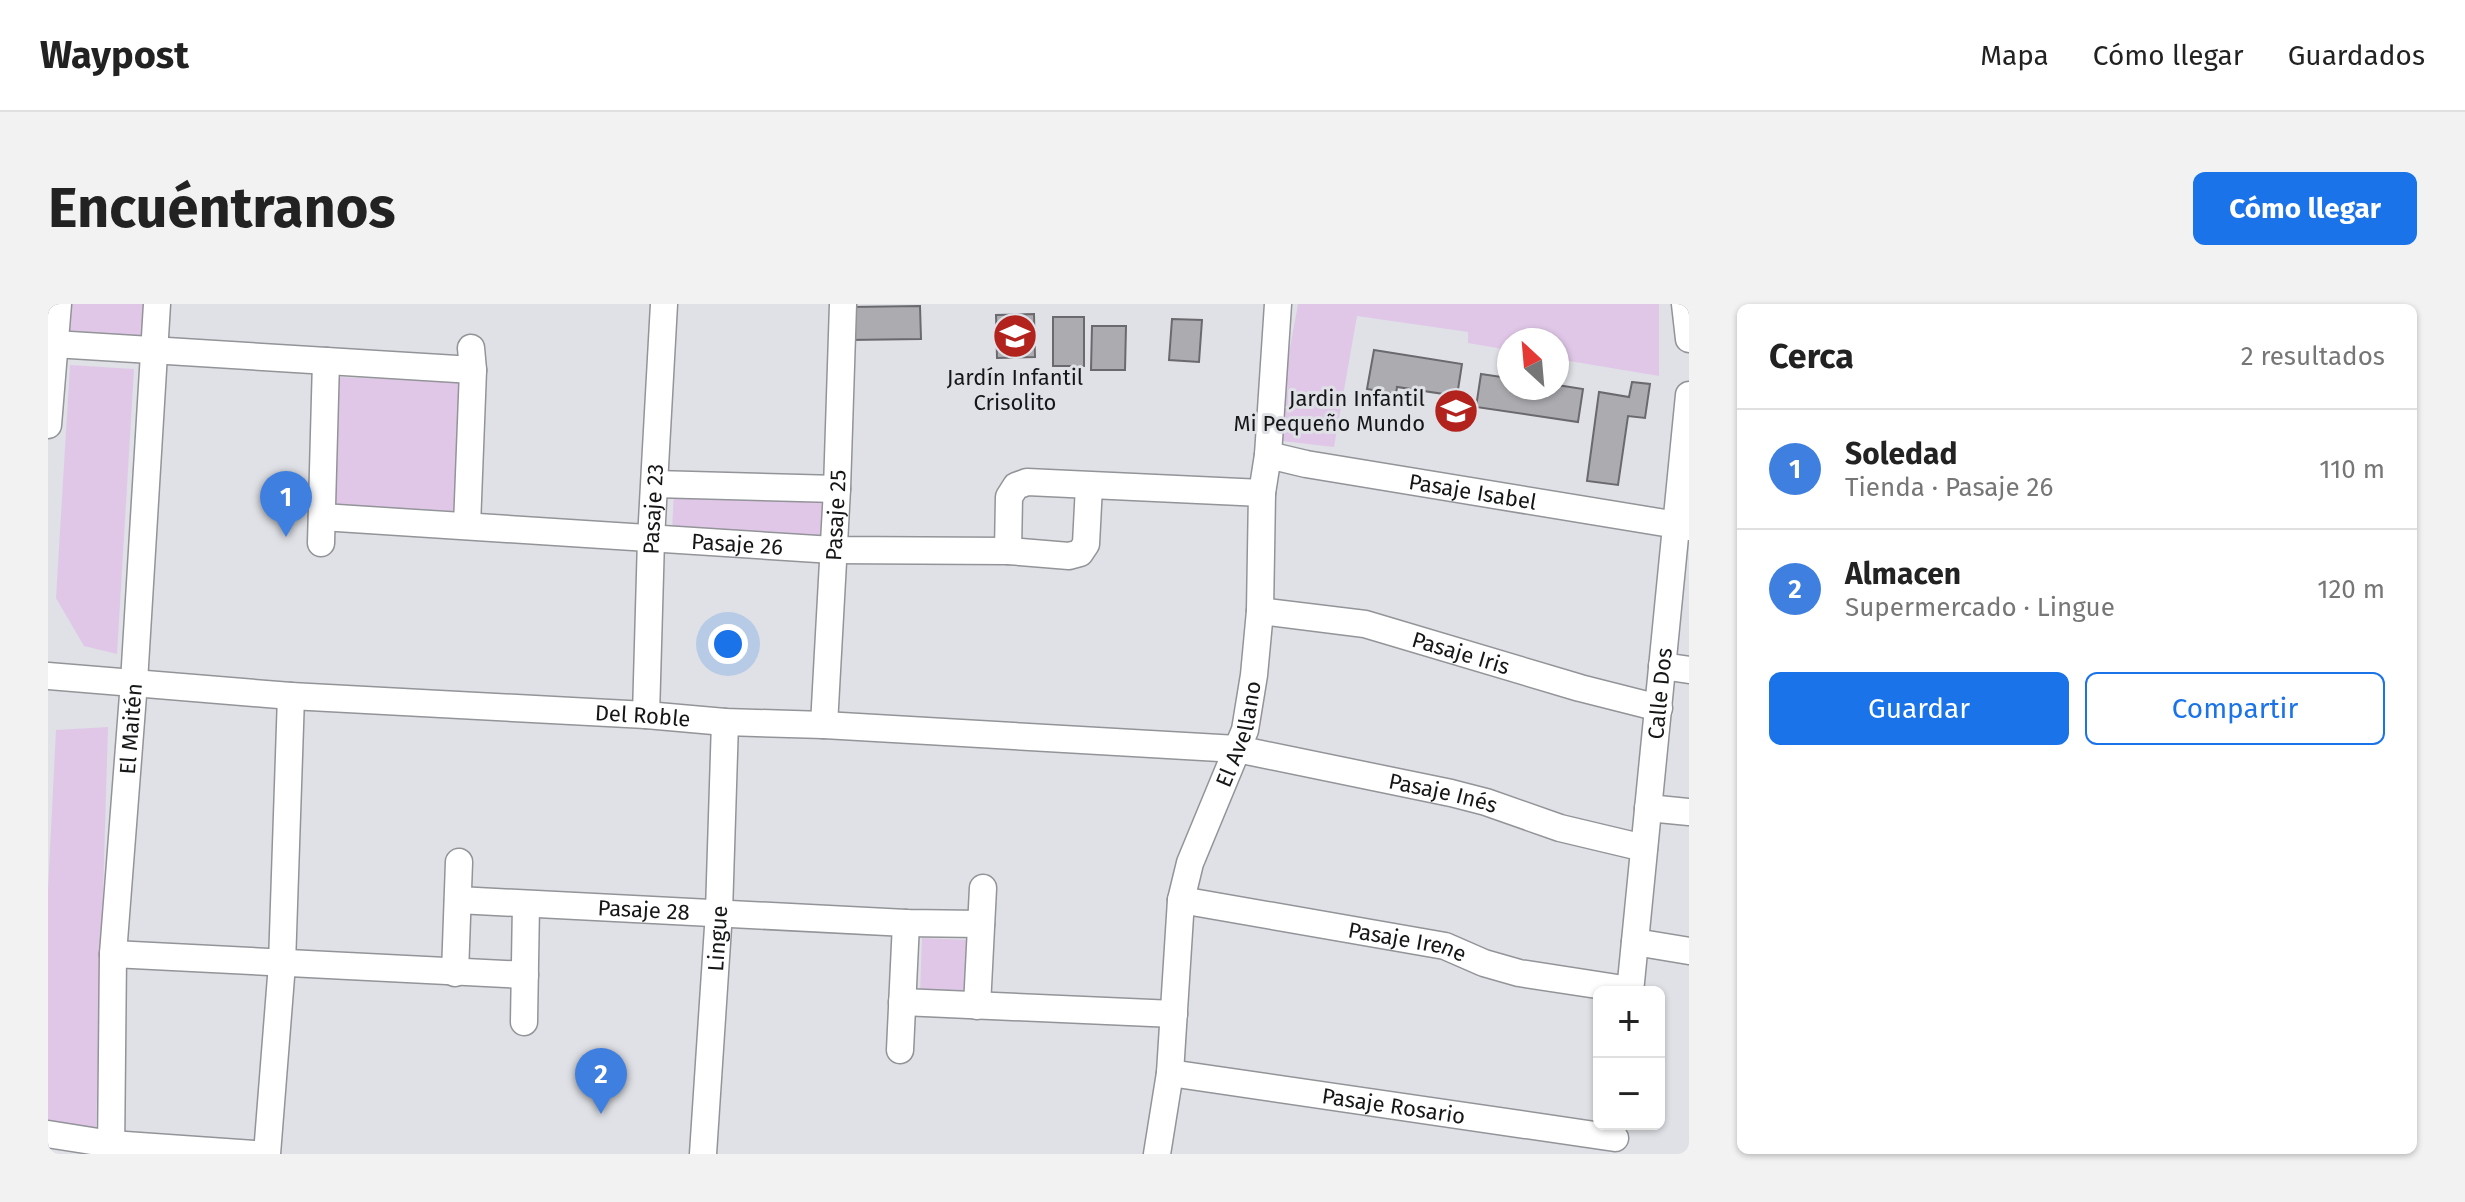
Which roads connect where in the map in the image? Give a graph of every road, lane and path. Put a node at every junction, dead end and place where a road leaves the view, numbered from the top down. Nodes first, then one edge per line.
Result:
1 (157, 304) edge
2 (664, 304) edge
3 (843, 304) edge
4 (1278, 304) edge
5 (1685, 304) edge
6 (54, 323) edge
7 (1689, 339) edge
8 (156, 350) junction
9 (326, 361) junction
10 (1689, 395) edge
11 (48, 425) edge
12 (1268, 455) junction
13 (655, 484) junction
14 (1089, 486) junction
15 (837, 489) junction
16 (1262, 493) junction
17 (467, 526) junction
18 (1682, 526) edge
19 (651, 539) junction
20 (833, 550) junction
21 (1008, 551) junction
22 (1260, 611) junction
23 (1662, 666) junction
24 (1689, 670) edge
25 (48, 676) edge
26 (134, 682) junction
27 (291, 696) junction
28 (1659, 708) junction
29 (646, 715) junction
30 (725, 722) junction
31 (824, 725) junction
32 (1237, 749) junction
33 (1648, 808) junction
34 (1689, 812) edge
35 (1644, 848) junction
36 (459, 862) dead end
37 (983, 888) dead end
38 (458, 900) junction
39 (1181, 900) junction
40 (526, 904) junction
41 (719, 912) junction
42 (906, 923) junction
43 (981, 924) junction
44 (1635, 942) junction
45 (1689, 951) edge
46 (113, 954) junction
47 (282, 964) junction
48 (455, 973) junction
49 (525, 975) junction
50 (1599, 986) edge
51 (1631, 986) edge
52 (902, 1002) junction
53 (977, 1006) junction
54 (1174, 1014) junction
55 (524, 1022) dead end
56 (900, 1050) dead end
57 (1170, 1073) junction
58 (48, 1134) edge
59 (1615, 1139) edge
60 (111, 1149) edge
61 (254, 1154) edge
62 (267, 1154) edge
63 (703, 1154) edge
64 (1157, 1154) edge

1 - 8 street, El Maitén
2 - 13 street, Pasaje 23
3 - 15 street, Pasaje 25
4 - 12 street, El Avellano
5 - 7 street
6 - 8 street
6 - 11 street
8 - 9 street
8 - 26 street, El Maitén
9 - 17 street
9 - 17 street, Pasaje 26
10 - 18 street, Calle Dos
12 - 16 street, El Avellano
12 - 18 street, Pasaje Isabel
13 - 15 street
13 - 19 street, Pasaje 23
14 - 16 street
14 - 21 street
14 - 21 street, Pasaje 26
15 - 20 street, Pasaje 25
16 - 22 street, El Avellano
17 - 19 street, Pasaje 26
18 - 23 street, Calle Dos
19 - 20 street, Pasaje 26
19 - 29 street, Pasaje 23
20 - 21 street, Pasaje 26
20 - 31 street, Pasaje 25
22 - 28 street, Pasaje Iris
22 - 32 street, El Avellano
23 - 24 street
23 - 28 street, Calle Dos
25 - 26 street, Del Roble
26 - 27 street, Del Roble
26 - 46 street, El Maitén
27 - 29 street, Del Roble
27 - 47 street
28 - 33 street, Calle Dos
29 - 30 street, Del Roble
30 - 31 street, Del Roble
30 - 41 street, Lingue
31 - 32 street, Del Roble
32 - 35 street, Pasaje Inés
32 - 39 street, El Avellano
33 - 34 street
33 - 35 street, Calle Dos
35 - 44 street, Calle Dos
36 - 38 street
37 - 43 street
38 - 40 street, Pasaje 28
38 - 48 street
39 - 50 street, Pasaje Irene
39 - 54 street, El Avellano
40 - 41 street, Pasaje 28
40 - 49 street
41 - 42 street, Pasaje 28
41 - 63 street, Lingue
42 - 43 street, Pasaje 28
42 - 52 street
43 - 53 street
44 - 45 street
44 - 51 street, Calle Dos
46 - 47 street
46 - 60 street, El Maitén
47 - 48 street
47 - 62 street
48 - 49 street
49 - 55 street
52 - 53 street
52 - 56 street
53 - 54 street
54 - 57 street, El Avellano
57 - 59 street, Pasaje Rosario
57 - 64 street, El Avellano
58 - 60 street
60 - 61 street

